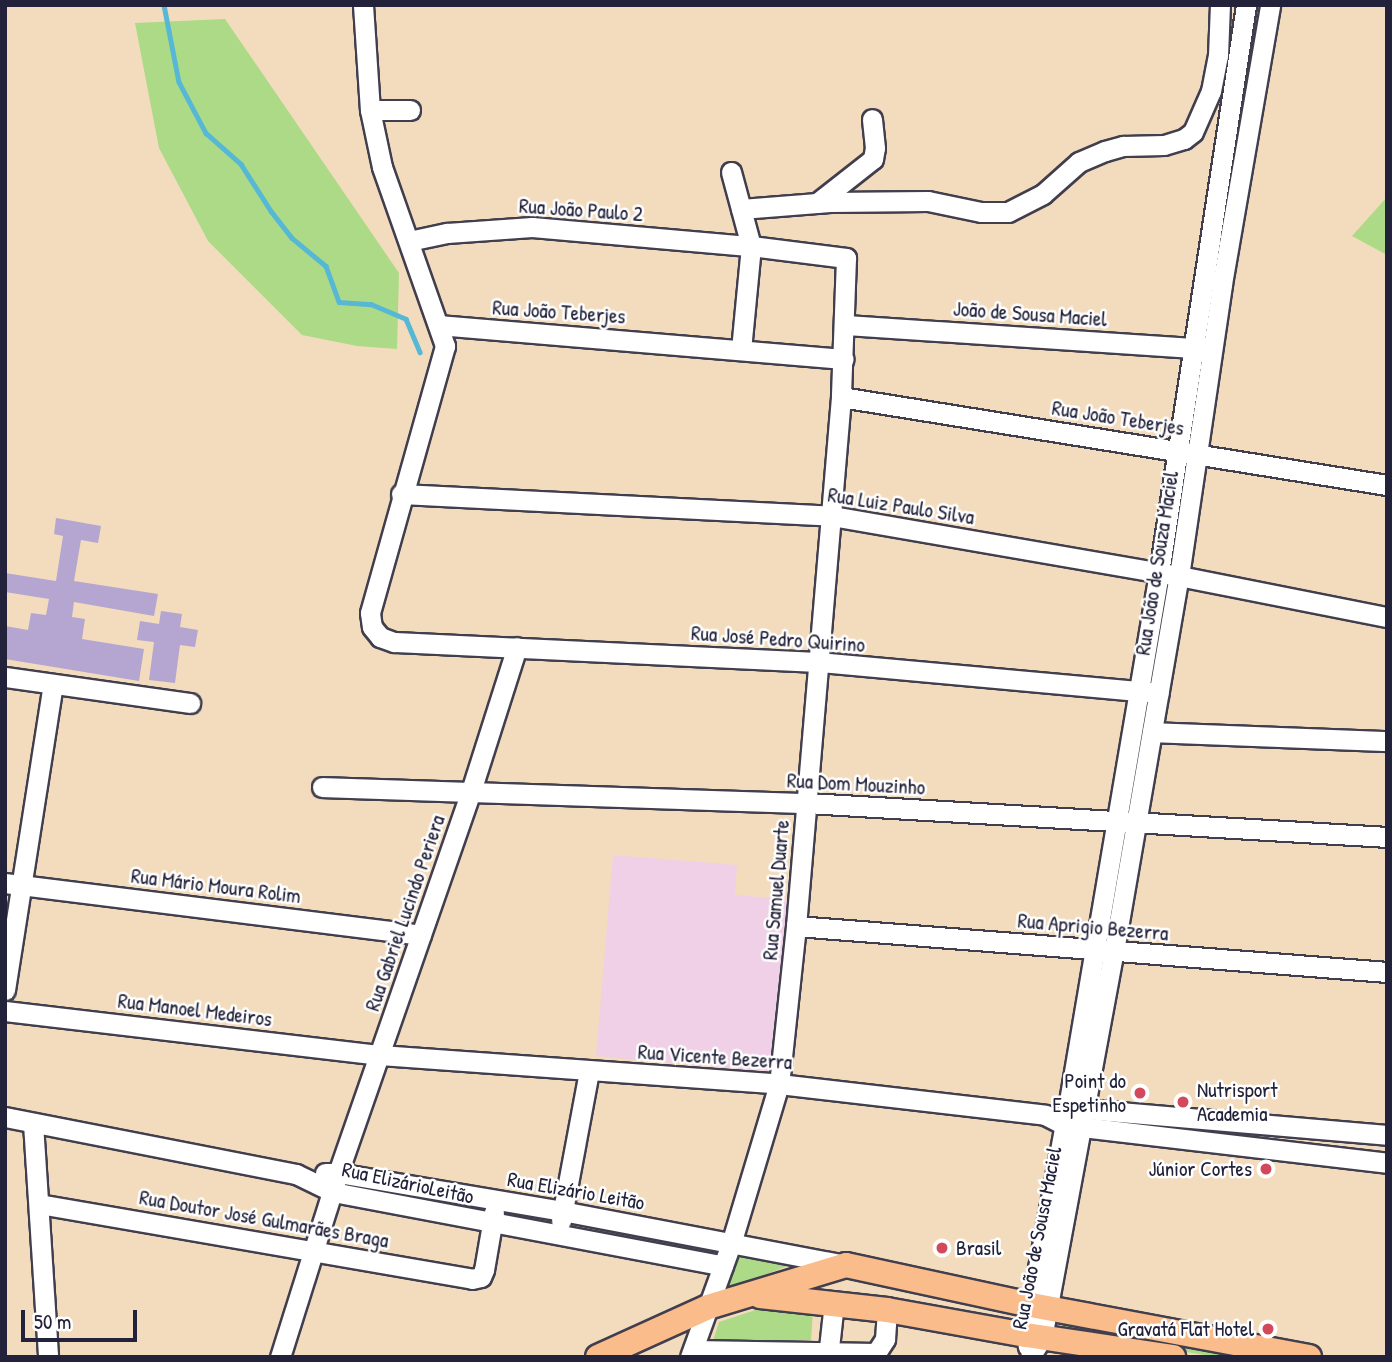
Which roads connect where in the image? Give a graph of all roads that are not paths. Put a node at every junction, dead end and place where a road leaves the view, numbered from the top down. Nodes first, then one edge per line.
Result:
1 (363, 5) edge
2 (1220, 5) edge
3 (1246, 5) edge
4 (1270, 5) edge
5 (370, 110) junction
6 (410, 110) dead end
7 (872, 119) dead end
8 (731, 172) dead end
9 (817, 203) junction
10 (741, 209) junction
11 (409, 241) junction
12 (751, 246) junction
13 (846, 258) joint
14 (438, 325) junction
15 (846, 325) junction
16 (1191, 348) junction
17 (741, 349) junction
18 (1212, 349) junction
19 (844, 359) junction
20 (841, 397) junction
21 (1176, 451) junction
22 (1197, 453) junction
23 (1387, 485) edge
24 (401, 494) junction
25 (832, 516) junction
26 (1159, 573) junction
27 (1180, 576) junction
28 (1387, 617) edge
29 (517, 647) junction
30 (818, 663) junction
31 (5, 677) edge
32 (53, 685) junction
33 (1138, 691) junction
34 (1159, 693) junction
35 (190, 703) dead end
36 (1152, 732) junction
37 (1387, 741) edge
38 (323, 787) dead end
39 (470, 794) junction
40 (807, 803) junction
41 (1114, 822) junction
42 (1135, 824) junction
43 (1387, 837) edge
44 (14, 884) edge
45 (796, 926) junction
46 (421, 935) junction
47 (1104, 950) junction
48 (1387, 972) edge
49 (5, 990) edge
50 (5, 1011) edge
51 (379, 1055) junction
52 (589, 1071) junction
53 (779, 1084) junction
54 (5, 1117) edge
55 (1075, 1117) junction
56 (33, 1123) junction
57 (1387, 1135) edge
58 (1387, 1163) edge
59 (338, 1173) junction
60 (296, 1174) junction
61 (332, 1192) junction
62 (497, 1200) junction
63 (39, 1204) junction
64 (562, 1211) junction
65 (492, 1223) junction
66 (558, 1235) junction
67 (732, 1241) junction
68 (314, 1250) junction
69 (846, 1265) junction
70 (723, 1266) junction
71 (752, 1295) junction
72 (834, 1303) junction
73 (1040, 1306) junction
74 (708, 1307) junction
75 (887, 1310) junction
76 (1032, 1347) edge
77 (692, 1353) edge
78 (743, 1355) edge
79 (828, 1355) edge
80 (48, 1357) edge
81 (280, 1357) edge
82 (598, 1357) edge
83 (1173, 1357) edge
84 (1309, 1357) edge

1 - 5 street
2 - 9 street
3 - 16 street, Rua João de Souza Maciel
4 - 18 street, Rua João de Souza Maciel
5 - 6 street
5 - 11 street
7 - 9 street
8 - 10 street
9 - 10 street
10 - 12 street
11 - 12 street, Rua João Paulo 2
11 - 14 street
12 - 13 street, Rua João Paulo 2
12 - 17 street
13 - 15 street, Rua Samuel Duarte
14 - 17 street, Rua João Teberjes
14 - 24 street
15 - 16 street, João de Sousa Maciel
15 - 19 street, Rua Samuel Duarte
16 - 18 street, João de Sousa Maciel
16 - 21 street, Rua João de Souza Maciel
17 - 19 street, Rua João Teberjes
18 - 22 street, Rua João de Souza Maciel
19 - 20 street, Rua Samuel Duarte
20 - 21 street, Rua João Teberjes
20 - 25 street, Rua Samuel Duarte
21 - 22 street, Rua João Teberjes
21 - 26 street, Rua João de Souza Maciel
22 - 23 street, Rua João Teberjes
22 - 27 street, Rua João de Souza Maciel
24 - 25 street, Rua Luiz Paulo Silva
24 - 29 street, Rua José Pedro Quirino
25 - 26 street, Rua Luiz Paulo Silva
25 - 30 street, Rua Samuel Duarte
26 - 27 street, Rua Luiz Paulo Silva
26 - 33 street, Rua João de Souza Maciel
27 - 28 street, Rua Luiz Paulo Silva
27 - 34 street, Rua João de Souza Maciel
29 - 30 street, Rua José Pedro Quirino
29 - 39 street, Rua Gabriel Lucindo Periera
30 - 33 street, Rua José Pedro Quirino
30 - 40 street, Rua Samuel Duarte
31 - 32 street
32 - 35 street
32 - 44 street
33 - 34 street, Rua José Pedro Quirino
33 - 41 street, Rua João de Souza Maciel
34 - 36 street, Rua João de Souza Maciel
36 - 37 street
36 - 42 street, Rua João de Souza Maciel
38 - 39 street, Rua Dom Mouzinho
39 - 40 street, Rua Dom Mouzinho
39 - 46 street, Rua Gabriel Lucindo Periera
40 - 41 street, Rua Dom Mouzinho
40 - 45 street, Rua Samuel Duarte
41 - 42 street, Rua Dom Mouzinho
41 - 47 street, Rua João de Souza Maciel
42 - 43 street, Rua Dom Mouzinho
42 - 47 street, Rua João de Souza Maciel
44 - 46 street, Rua Mário Moura Rolim
44 - 49 street
45 - 47 street, Rua Aprigio Bezerra
45 - 53 street, Rua Samuel Duarte
46 - 51 street, Rua Gabriel Lucindo Periera
47 - 48 street, Rua Aprigio Bezerra
47 - 55 street, Rua João de Souza Maciel
50 - 51 street, Rua Manoel Medeiros
51 - 52 street, Rua Vicente Bezerra
51 - 59 street, Rua Gabriel Lucindo Periera
52 - 53 street, Rua Vicente Bezerra
52 - 64 street
53 - 55 street, Rua Vicente Bezerra
53 - 67 street, Rua Samuel Duarte
54 - 56 street, Rua ElizárioLeitão
55 - 57 street, Rua Vicente Bezerra
55 - 58 street, Rua Vicente Bezerra
55 - 73 street, Rua João de Sousa Maciel
56 - 60 street, Rua ElizárioLeitão
56 - 63 street
59 - 60 street, Rua Elizário Leitão
59 - 61 street, Rua Gabriel Lucindo Periera
59 - 62 street, Rua Elizário Leitão
60 - 61 street, Rua ElizárioLeitão
61 - 65 street, Rua ElizárioLeitão
61 - 68 street, Rua Gabriel Lucindo Periera
62 - 64 street, Rua Elizário Leitão
62 - 65 street
63 - 68 street, Rua Doutor José Gulmarães Braga
63 - 80 street
64 - 66 street
64 - 67 street, Rua Elizário Leitão
65 - 66 street, Rua ElizárioLeitão
65 - 68 street, Rua Doutor José Gulmarães Braga
66 - 70 street, Rua ElizárioLeitão
67 - 69 street, Rua Elizário Leitão
67 - 70 street, Rua Samuel Duarte
68 - 81 street, Rua Gabriel Lucindo Periera
69 - 71 main road
69 - 73 main road
70 - 74 street, Rua Samuel Duarte
71 - 72 main road
71 - 74 main road
72 - 75 main road
72 - 79 street
73 - 76 street, Rua João de Sousa Maciel
73 - 84 main road
74 - 77 street, Rua Samuel Duarte
74 - 82 main road
75 - 76 main road
75 - 79 street
76 - 83 main road
77 - 78 street
78 - 79 street

